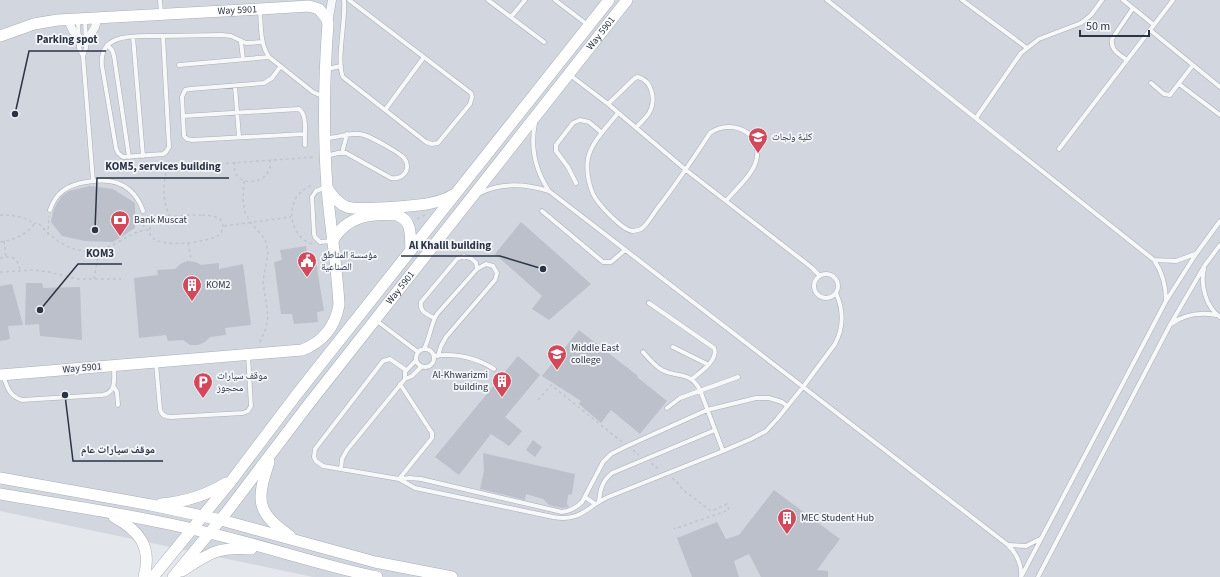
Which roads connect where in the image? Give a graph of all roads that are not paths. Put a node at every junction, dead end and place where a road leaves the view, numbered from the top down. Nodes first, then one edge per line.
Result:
1 (160, 0) edge
2 (332, 0) edge
3 (344, 0) edge
4 (349, 0) edge
5 (488, 0) edge
6 (525, 0) edge
7 (555, 0) edge
8 (609, 0) edge
9 (627, 0) edge
10 (827, 0) edge
11 (962, 0) edge
12 (1102, 0) edge
13 (1123, 0) edge
14 (1173, 0) edge
15 (313, 3) edge
16 (1133, 8) junction
17 (260, 10) junction
18 (161, 14) junction
19 (98, 17) junction
20 (511, 17) junction
21 (77, 19) junction
22 (328, 22) junction
23 (1154, 25) junction
24 (588, 26) junction
25 (1150, 30) junction
26 (0, 36) edge
27 (162, 36) junction
28 (133, 37) junction
29 (82, 40) junction
30 (242, 42) junction
31 (263, 42) junction
32 (544, 42) dead end
33 (108, 45) junction
34 (1027, 48) junction
35 (83, 56) junction
36 (269, 57) junction
37 (424, 57) junction
38 (243, 60) junction
39 (1127, 60) junction
40 (179, 65) dead end
41 (1193, 65) junction
42 (341, 66) junction
43 (280, 67) junction
44 (325, 69) junction
45 (569, 74) junction
46 (1151, 83) dead end
47 (1179, 84) junction
48 (235, 86) junction
49 (1220, 87) edge
50 (324, 96) junction
51 (608, 104) junction
52 (385, 110) junction
53 (539, 112) junction
54 (237, 113) junction
55 (618, 113) junction
56 (1220, 115) edge
57 (183, 116) junction
58 (976, 118) junction
59 (636, 128) junction
60 (602, 133) junction
61 (304, 134) junction
62 (347, 134) junction
63 (239, 137) junction
64 (324, 138) junction
65 (305, 145) dead end
66 (1059, 149) dead end
67 (342, 153) junction
68 (143, 156) junction
69 (325, 156) junction
70 (129, 157) junction
71 (686, 170) junction
72 (93, 180) junction
73 (576, 183) dead end
74 (327, 187) junction
75 (549, 191) junction
76 (456, 194) junction
77 (472, 197) junction
78 (726, 201) junction
79 (50, 210) road end
80 (142, 211) road end
81 (542, 211) dead end
82 (1220, 221) edge
83 (333, 240) junction
84 (1220, 245) edge
85 (411, 250) junction
86 (625, 250) junction
87 (1196, 254) junction
88 (1154, 260) junction
89 (1205, 265) junction
90 (477, 269) junction
91 (820, 276) junction
92 (836, 293) junction
93 (1166, 301) junction
94 (649, 303) dead end
95 (1218, 316) edge
96 (434, 318) junction
97 (375, 319) junction
98 (1170, 325) junction
99 (673, 347) dead end
100 (424, 349) junction
101 (418, 352) junction
102 (643, 352) dead end
103 (248, 354) junction
104 (436, 356) junction
105 (416, 360) junction
106 (156, 362) junction
107 (707, 364) junction
108 (114, 366) junction
109 (421, 367) junction
110 (494, 369) dead end
111 (406, 370) junction
112 (2, 375) edge
113 (738, 377) dead end
114 (405, 379) junction
115 (692, 379) junction
116 (400, 384) junction
117 (114, 387) junction
118 (803, 387) junction
119 (700, 390) junction
120 (118, 405) dead end
121 (787, 406) junction
122 (667, 408) dead end
123 (707, 410) junction
124 (715, 430) junction
125 (723, 451) junction
126 (271, 454) junction
127 (341, 469) junction
128 (0, 478) edge
129 (399, 479) junction
130 (232, 480) junction
131 (0, 494) edge
132 (585, 497) junction
133 (597, 503) junction
134 (151, 505) junction
135 (103, 511) junction
136 (202, 516) junction
137 (220, 520) junction
138 (191, 529) junction
139 (210, 533) junction
140 (1042, 538) junction
141 (297, 541) junction
142 (1008, 545) junction
143 (277, 552) junction
144 (144, 577) edge
145 (153, 577) edge
146 (173, 577) edge
147 (377, 577) edge
148 (452, 577) edge
149 (1021, 577) edge
150 (1038, 577) edge

1 - 18 lane
2 - 22 street
3 - 42 lane
4 - 37 lane
5 - 20 lane
6 - 20 lane
7 - 24 lane
8 - 24 street, Way 5901
9 - 45 street, Way 5901
10 - 58 lane
11 - 34 lane
12 - 34 lane
13 - 16 lane
14 - 23 lane
15 - 17 street, Way 5901
15 - 22 street, Way 5901
16 - 23 lane
16 - 39 lane
17 - 18 street, Way 5901
17 - 31 lane
18 - 19 street, Way 5901
19 - 21 street, Way 5901
19 - 29 street
20 - 32 lane
21 - 26 street, Way 5901
21 - 29 lane
21 - 29 street
22 - 44 street, Way 5901
23 - 25 lane
24 - 76 street, Way 5901
25 - 39 lane
25 - 41 lane
27 - 28 lane
27 - 30 lane
27 - 68 lane
28 - 33 lane
28 - 68 lane
29 - 35 lane
29 - 35 lane
30 - 31 lane
30 - 38 lane
31 - 36 lane
33 - 70 lane
33 - 70 lane
34 - 58 lane
35 - 72 lane
36 - 38 lane
36 - 43 lane
37 - 52 lane
37 - 52 lane
38 - 40 lane
39 - 66 lane
41 - 47 lane
41 - 49 lane
42 - 44 lane
42 - 52 lane
43 - 48 lane
43 - 50 lane
44 - 50 street, Way 5901
45 - 51 lane
45 - 53 street, Way 5901
46 - 47 lane
47 - 56 lane
48 - 54 lane
48 - 57 lane
50 - 64 street, Way 5901
51 - 55 lane
51 - 59 lane
53 - 75 lane
53 - 77 street, Way 5901
54 - 57 lane
54 - 61 lane
54 - 63 lane
55 - 59 lane
55 - 60 lane
57 - 63 lane
58 - 88 lane
59 - 71 lane
60 - 71 lane
60 - 73 lane
61 - 63 lane
61 - 65 lane
62 - 64 lane
62 - 67 lane
62 - 67 lane
64 - 69 street, Way 5901
67 - 69 lane
68 - 70 lane
69 - 74 street, Way 5901
71 - 78 lane
71 - 78 lane
72 - 79 lane
72 - 80 lane
74 - 76 street
74 - 83 street, Way 5901
74 - 83 lane
75 - 77 lane
75 - 86 lane
76 - 85 street, Way 5901
77 - 97 street, Way 5901
78 - 91 lane
81 - 86 lane
82 - 87 lane
83 - 85 street
83 - 103 street, Way 5901
84 - 89 lane
85 - 130 street, Way 5901
86 - 118 lane
87 - 88 lane
87 - 93 lane
88 - 93 lane
89 - 95 lane
89 - 98 lane
90 - 96 lane
90 - 96 lane
90 - 104 lane
91 - 92 lane
91 - 92 lane
92 - 118 lane
93 - 140 lane
94 - 107 lane
95 - 98 lane
96 - 100 lane
97 - 101 lane
97 - 126 street, Way 5901
98 - 150 lane
99 - 107 lane
100 - 101 lane
100 - 104 lane
101 - 105 lane
102 - 115 lane
103 - 106 street, Way 5901
103 - 106 lane
104 - 109 lane
104 - 110 lane
105 - 109 lane
105 - 111 lane
106 - 108 street, Way 5901
107 - 115 lane
108 - 112 street, Way 5901
108 - 117 lane
109 - 114 lane
111 - 114 lane
111 - 127 lane
112 - 117 lane
113 - 119 lane
114 - 116 lane
115 - 119 lane
116 - 127 lane
116 - 129 lane
117 - 120 lane
118 - 121 lane
118 - 142 lane
119 - 122 lane
119 - 123 lane
121 - 123 lane
121 - 125 lane
123 - 124 lane
123 - 132 lane
124 - 125 lane
124 - 133 lane
125 - 133 lane
126 - 137 street, Way 5901
126 - 141 street
127 - 129 lane
128 - 134 street
129 - 132 lane
129 - 133 lane
130 - 134 street
130 - 136 street, Way 5901
131 - 135 street
132 - 133 lane
134 - 136 street
135 - 138 street
135 - 144 street
136 - 137 street
136 - 138 street, Way 5901
137 - 139 street, Way 5901
137 - 141 street
138 - 139 street
138 - 145 street, Way 5901
139 - 143 street
139 - 146 street, Way 5901
140 - 142 lane
140 - 149 lane
141 - 148 street
142 - 149 lane
143 - 146 street
143 - 147 street

